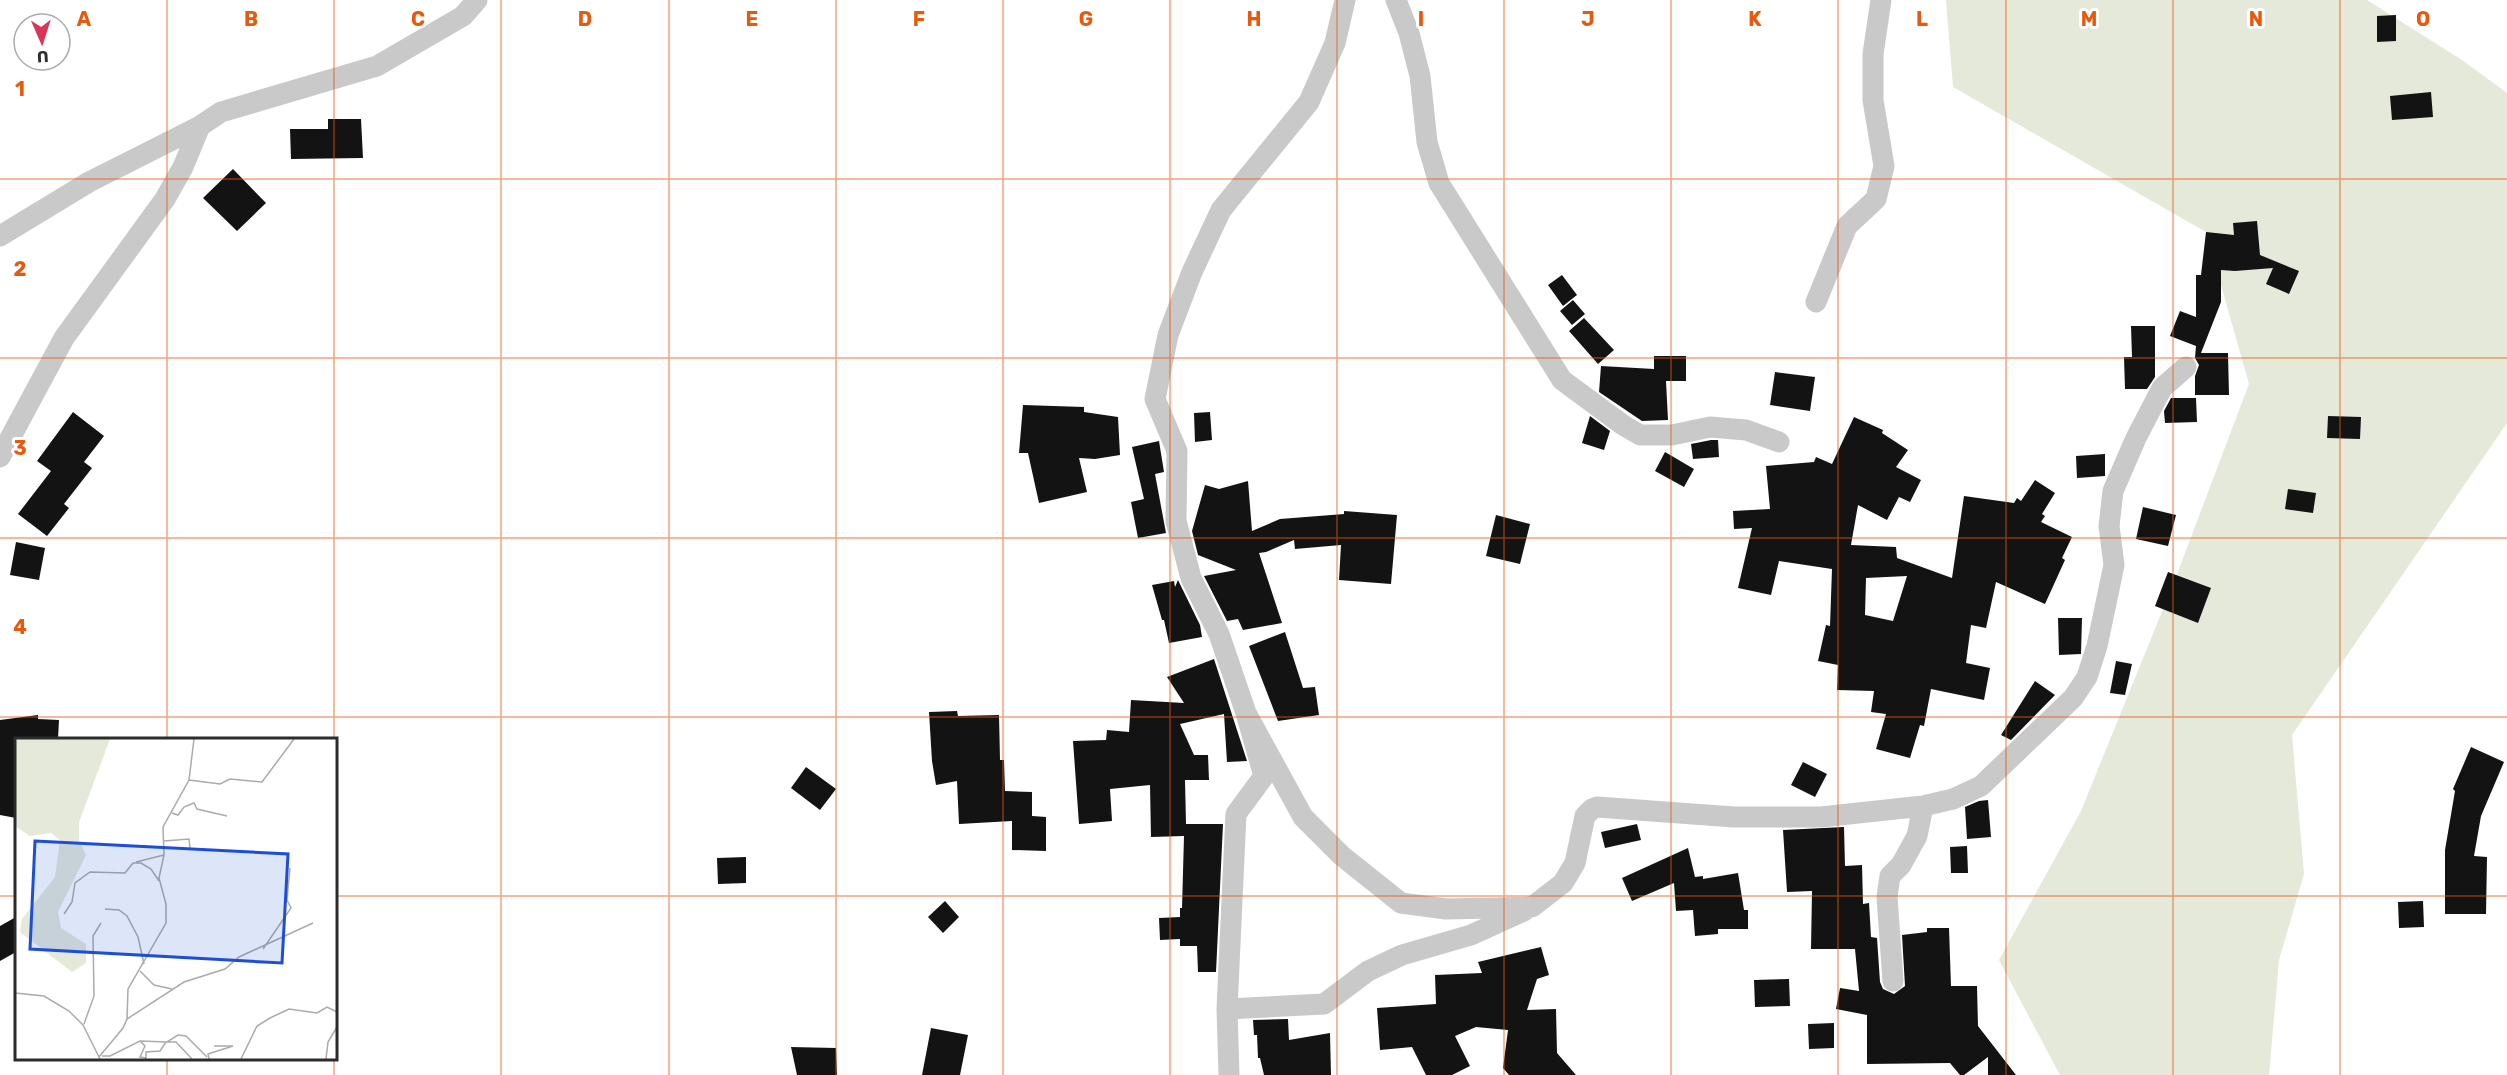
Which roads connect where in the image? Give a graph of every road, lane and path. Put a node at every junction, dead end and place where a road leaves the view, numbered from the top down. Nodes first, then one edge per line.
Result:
1 (477, 0) edge
2 (1345, 0) edge
3 (1396, 0) edge
4 (1881, 0) edge
5 (200, 126) junction
6 (0, 236) edge
7 (1816, 302) dead end
8 (2186, 367) dead end
9 (1779, 442) dead end
10 (0, 457) edge
11 (1246, 713) junction
12 (1923, 806) junction
13 (1533, 907) junction
14 (1893, 981) dead end
15 (1227, 1009) junction
16 (1229, 1075) edge

1 - 5 street
2 - 11 street
3 - 9 street
4 - 7 street
5 - 6 street
5 - 10 street
8 - 12 street
11 - 13 street
11 - 15 street
12 - 13 street
12 - 14 street
13 - 15 street
15 - 16 street

